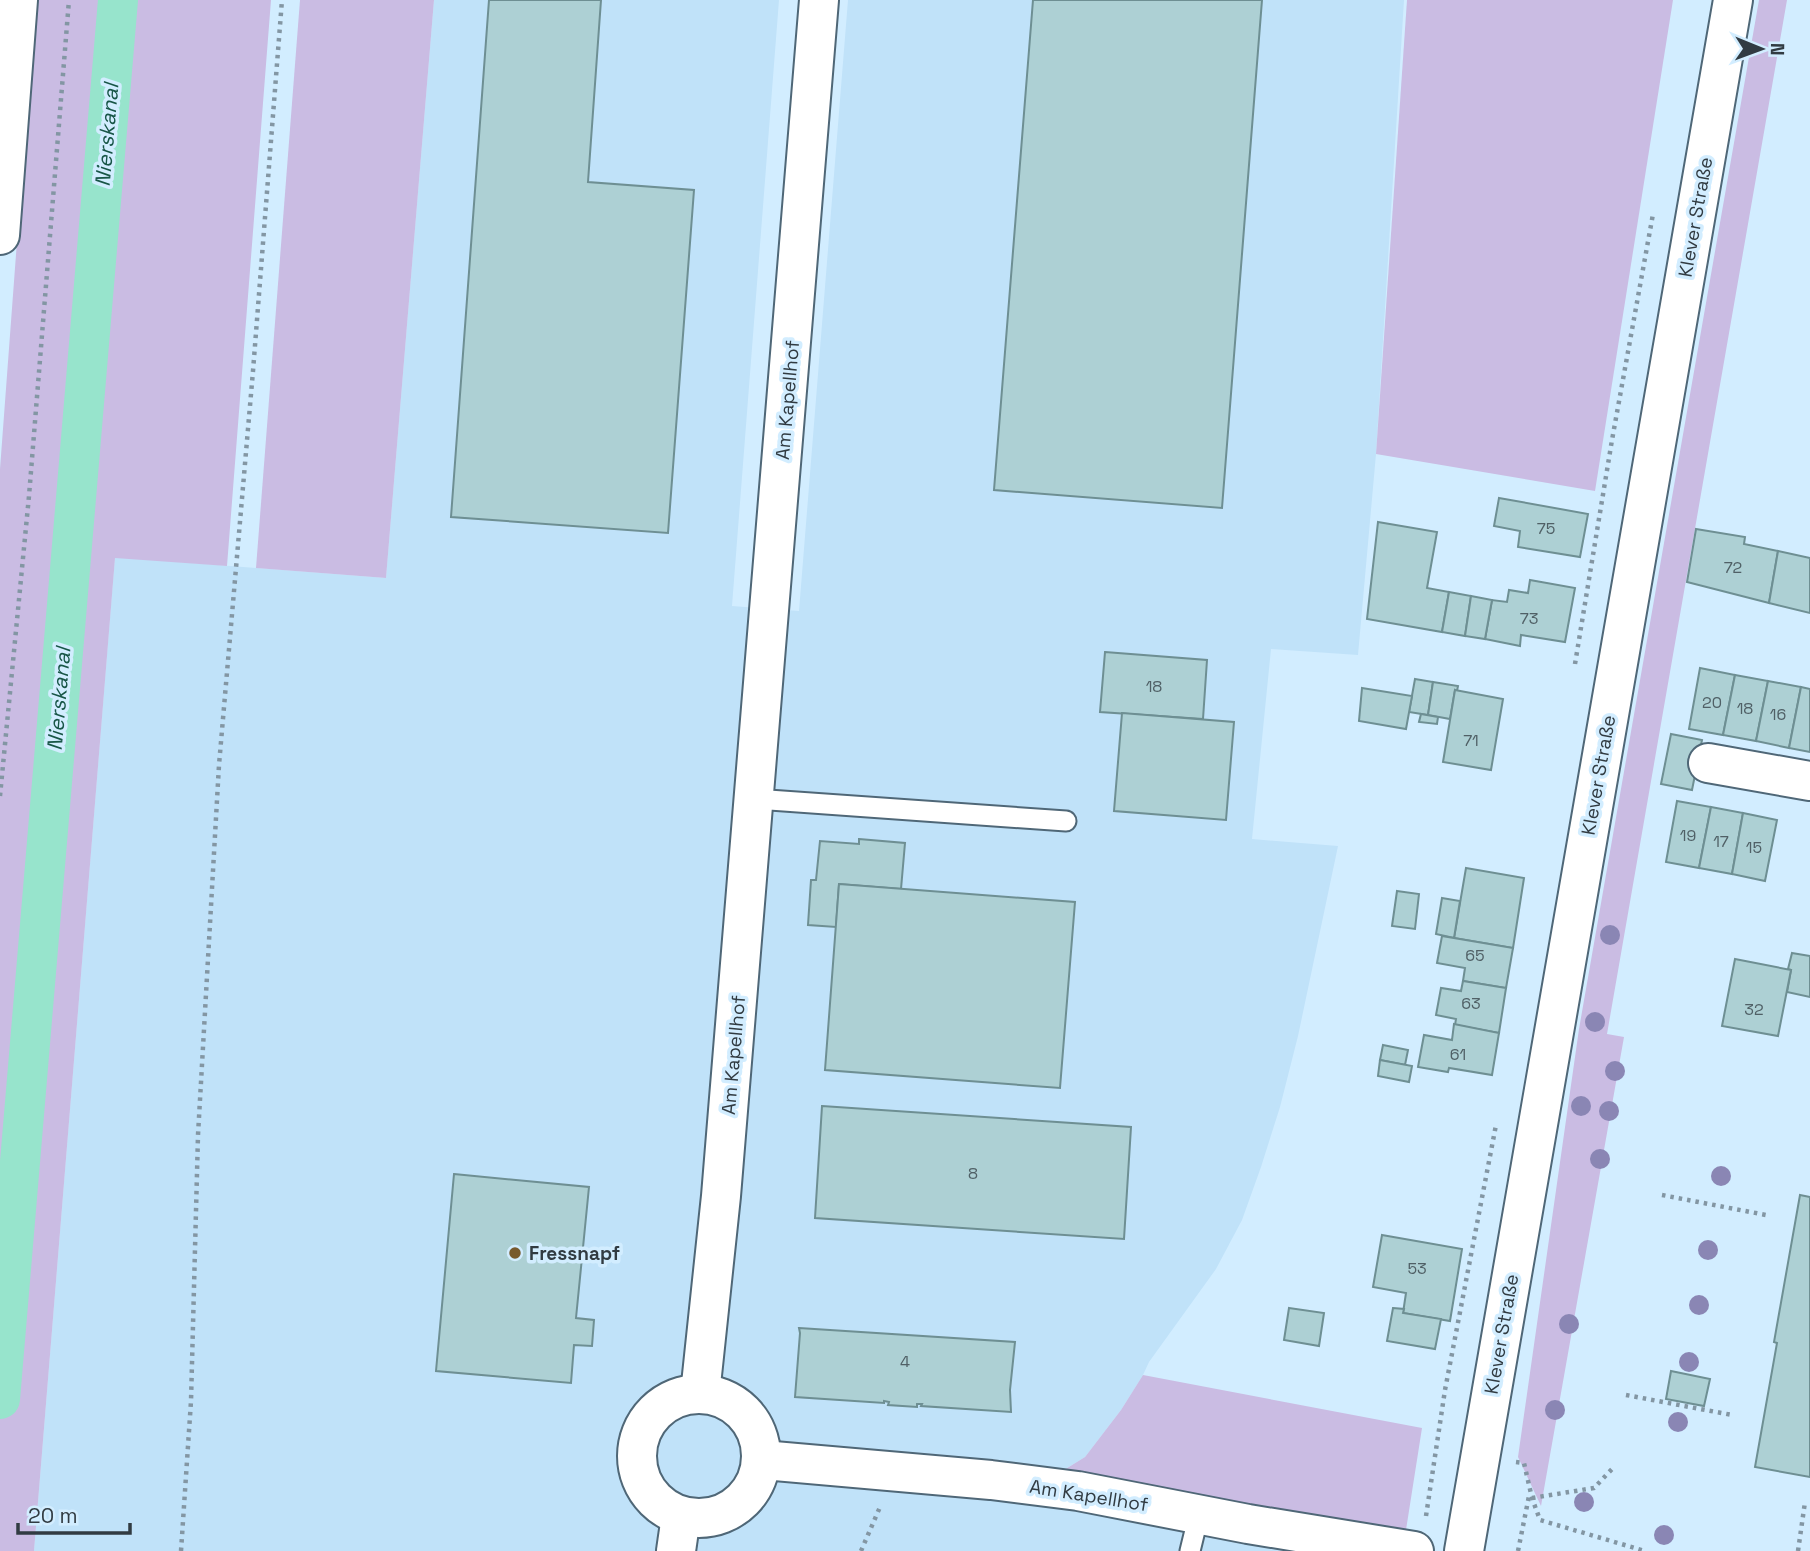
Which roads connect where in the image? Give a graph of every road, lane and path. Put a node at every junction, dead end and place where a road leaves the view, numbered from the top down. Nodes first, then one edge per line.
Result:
1 (19, 0) edge
2 (69, 0) edge
3 (282, 0) edge
4 (819, 0) edge
5 (1733, 0) edge
6 (1655, 206) dead end
7 (0, 235) edge
8 (1574, 674) dead end
9 (1708, 763) dead end
10 (1810, 781) edge
11 (0, 796) edge
12 (755, 799) junction
13 (1066, 821) dead end
14 (1496, 1122) dead end
15 (1662, 1195) dead end
16 (1766, 1215) dead end
17 (700, 1394) junction
18 (1626, 1395) dead end
19 (1732, 1415) dead end
20 (762, 1460) junction
21 (1613, 1468) dead end
22 (1532, 1498) junction
23 (1805, 1502) dead end
24 (1199, 1514) junction
25 (678, 1533) edge
26 (1419, 1539) edge
27 (181, 1551) edge
28 (1190, 1551) edge
29 (1464, 1551) edge
30 (1518, 1551) edge
31 (1645, 1551) edge
32 (1798, 1551) edge

1 - 7 street
2 - 11 path
3 - 27 path
4 - 12 street, Am Kapellhof
5 - 29 street, Klever Straße
6 - 8 path
9 - 10 street
12 - 13 lane
12 - 17 street, Am Kapellhof
14 - 26 path
15 - 16 path
17 - 20 street
17 - 25 street
18 - 19 path
20 - 24 street, Am Kapellhof
20 - 25 street
21 - 22 path
22 - 30 path
22 - 31 path
23 - 32 path
24 - 26 street, Am Kapellhof
24 - 28 lane

